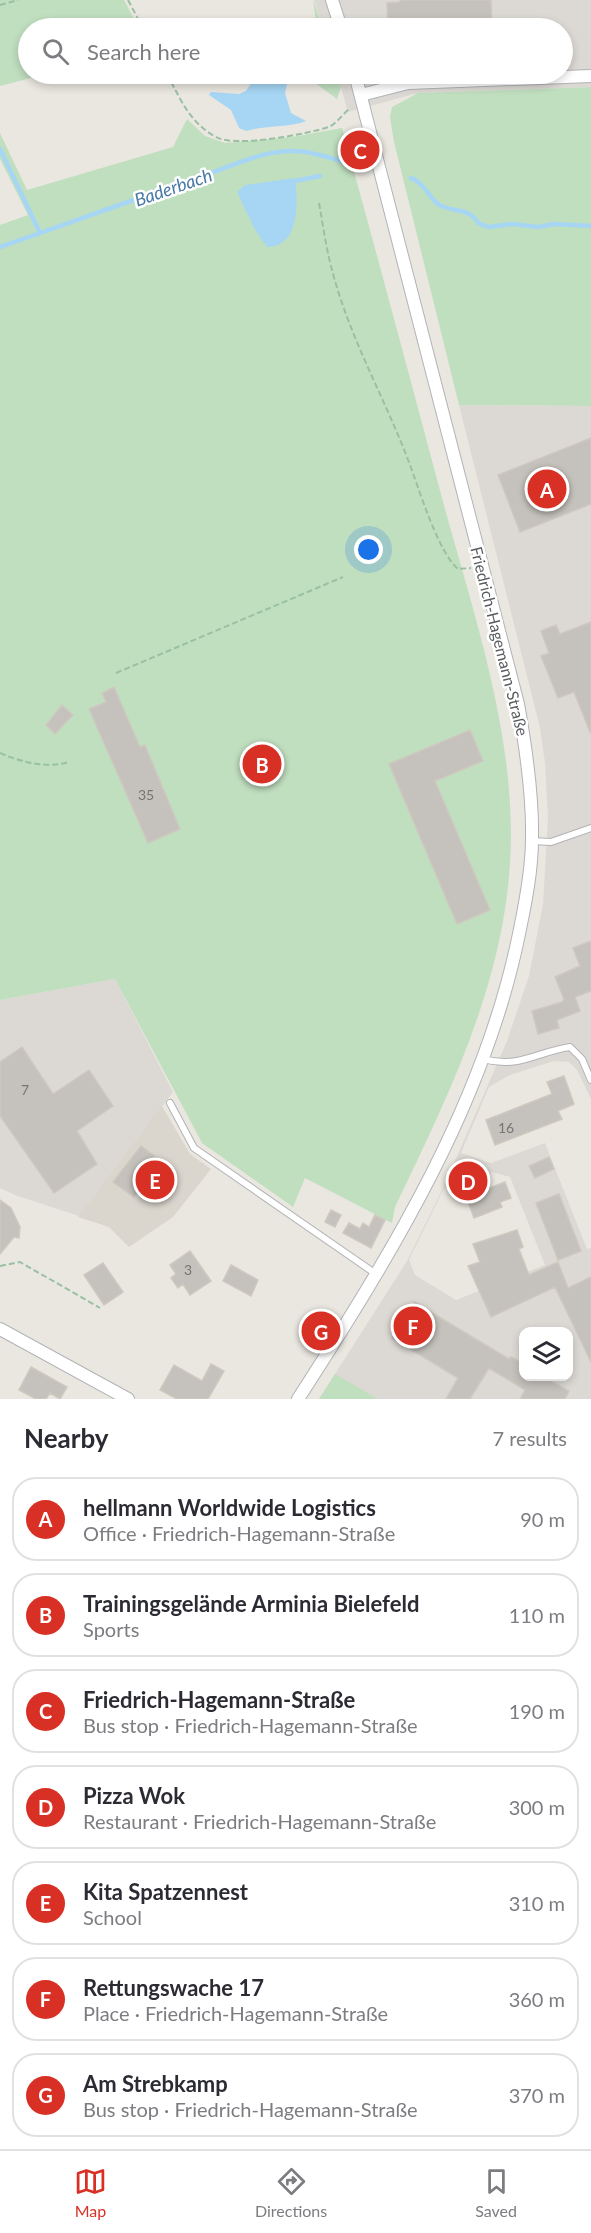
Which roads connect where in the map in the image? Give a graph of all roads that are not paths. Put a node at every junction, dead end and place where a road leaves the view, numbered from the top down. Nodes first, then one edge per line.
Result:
1 (332, 0) edge
2 (338, 18) edge
3 (591, 76) edge
4 (573, 77) edge
5 (358, 84) edge
6 (404, 84) edge
7 (361, 94) junction
8 (591, 828) edge
9 (532, 841) junction
10 (483, 1059) junction
11 (591, 1080) edge
12 (170, 1103) dead end
13 (376, 1274) junction
14 (0, 1329) edge
15 (128, 1399) edge
16 (298, 1399) edge

1 - 2 street
3 - 4 street
5 - 7 street, Friedrich-Hagemann-Straße
6 - 7 street
7 - 9 street, Friedrich-Hagemann-Straße
8 - 9 lane
9 - 10 street, Friedrich-Hagemann-Straße
10 - 11 lane
10 - 13 street, Friedrich-Hagemann-Straße
12 - 13 lane
13 - 16 street, Friedrich-Hagemann-Straße
14 - 15 street

